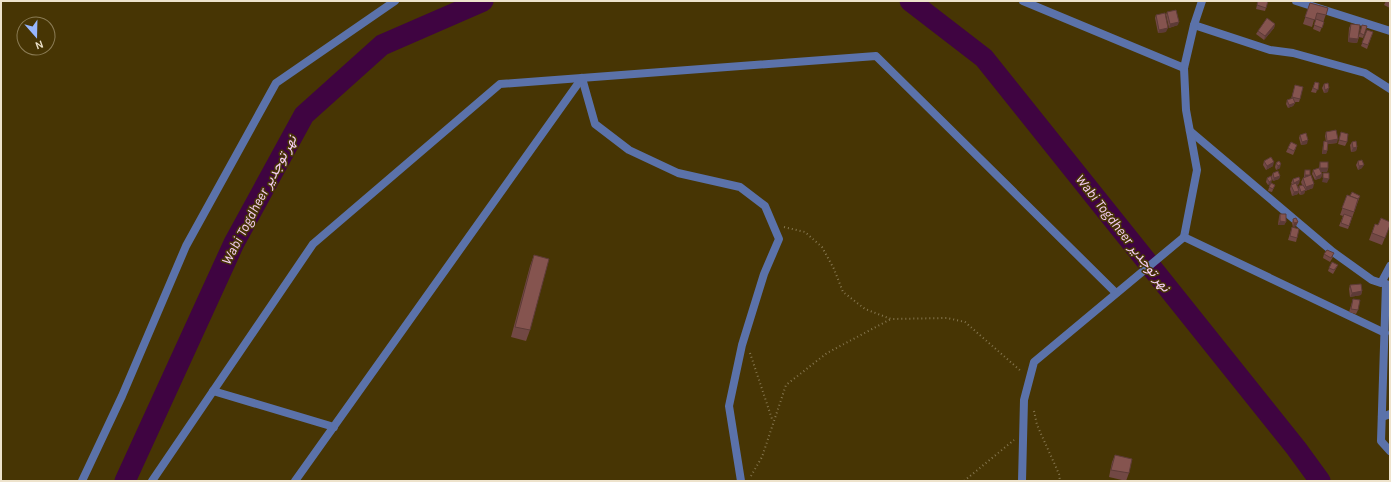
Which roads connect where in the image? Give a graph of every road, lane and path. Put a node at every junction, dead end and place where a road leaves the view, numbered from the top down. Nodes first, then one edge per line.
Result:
1 (395, 1) edge
2 (1023, 1) edge
3 (1202, 1) edge
4 (1296, 1) edge
5 (1194, 25) junction
6 (1390, 31) edge
7 (1184, 68) junction
8 (582, 78) junction
9 (1390, 89) edge
10 (1190, 132) junction
11 (773, 225) junction
12 (1184, 237) junction
13 (1390, 266) edge
14 (1386, 284) edge
15 (1116, 293) junction
16 (891, 319) junction
17 (1385, 333) junction
18 (745, 336) junction
19 (1029, 378) junction
20 (213, 391) junction
21 (1034, 409) dead end
22 (1390, 414) edge
23 (1382, 417) junction
24 (773, 420) junction
25 (334, 427) junction
26 (1023, 433) junction
27 (1390, 451) edge
28 (82, 481) edge
29 (152, 481) edge
30 (295, 481) edge
31 (741, 481) edge
32 (748, 481) edge
33 (964, 481) edge
34 (1022, 481) edge
35 (1060, 481) edge

1 - 28 street
2 - 7 street
3 - 5 street
4 - 6 street
5 - 7 street
5 - 9 street
7 - 10 street
8 - 11 street
8 - 15 street
8 - 20 street
8 - 25 street
10 - 12 street
10 - 14 street
11 - 16 path
11 - 18 street
12 - 15 street
12 - 17 street
13 - 14 street
14 - 17 street
15 - 19 street
16 - 19 path
16 - 24 path
17 - 23 street
18 - 24 path
18 - 31 street
19 - 26 street
20 - 25 street
20 - 29 street
21 - 35 path
22 - 23 street
23 - 27 street
24 - 32 path
25 - 30 street
26 - 33 path
26 - 34 street

